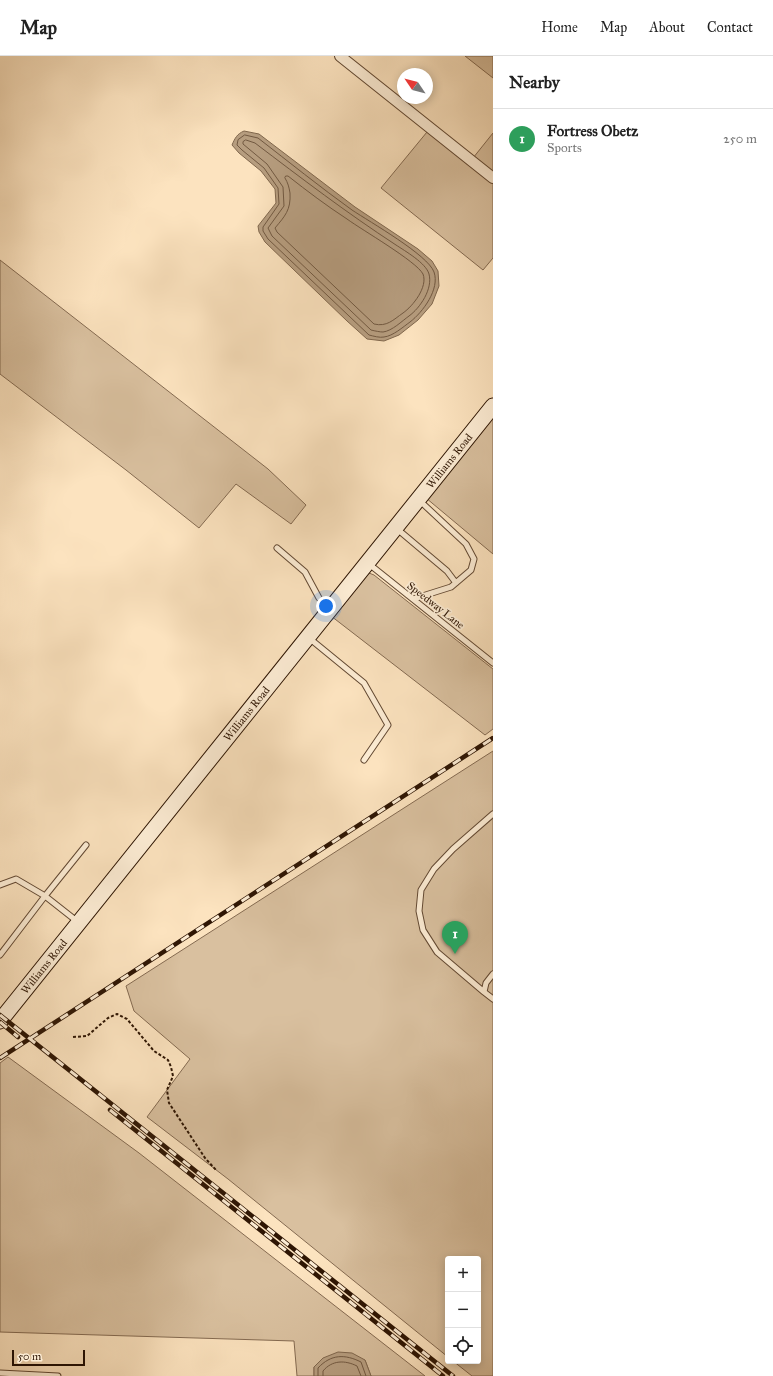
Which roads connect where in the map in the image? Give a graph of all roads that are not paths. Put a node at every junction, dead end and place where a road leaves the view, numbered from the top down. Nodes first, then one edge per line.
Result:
1 (340, 56) edge
2 (493, 178) edge
3 (493, 406) edge
4 (418, 499) junction
5 (395, 527) junction
6 (277, 548) dead end
7 (367, 563) junction
8 (456, 583) junction
9 (413, 600) junction
10 (330, 610) junction
11 (308, 637) junction
12 (493, 663) edge
13 (364, 760) dead end
14 (493, 814) edge
15 (86, 846) dead end
16 (0, 885) edge
17 (45, 896) junction
18 (79, 923) junction
19 (0, 954) edge
20 (493, 974) edge
21 (484, 992) junction
22 (493, 999) edge
23 (0, 1021) edge
24 (0, 1373) edge
25 (58, 1376) edge

1 - 2 street
3 - 4 main road, Williams Road
4 - 5 main road, Williams Road
4 - 8 lane
5 - 7 main road, Williams Road
5 - 8 lane
6 - 10 lane
7 - 9 lane, Speedway Lane
7 - 10 main road, Williams Road
8 - 9 lane
9 - 12 lane, Speedway Lane
10 - 11 main road, Williams Road
11 - 13 lane
11 - 18 main road, Williams Road
14 - 21 lane
15 - 17 lane
16 - 17 lane
17 - 18 lane
17 - 19 lane
18 - 23 main road, Williams Road
20 - 21 lane
21 - 22 lane
24 - 25 lane

